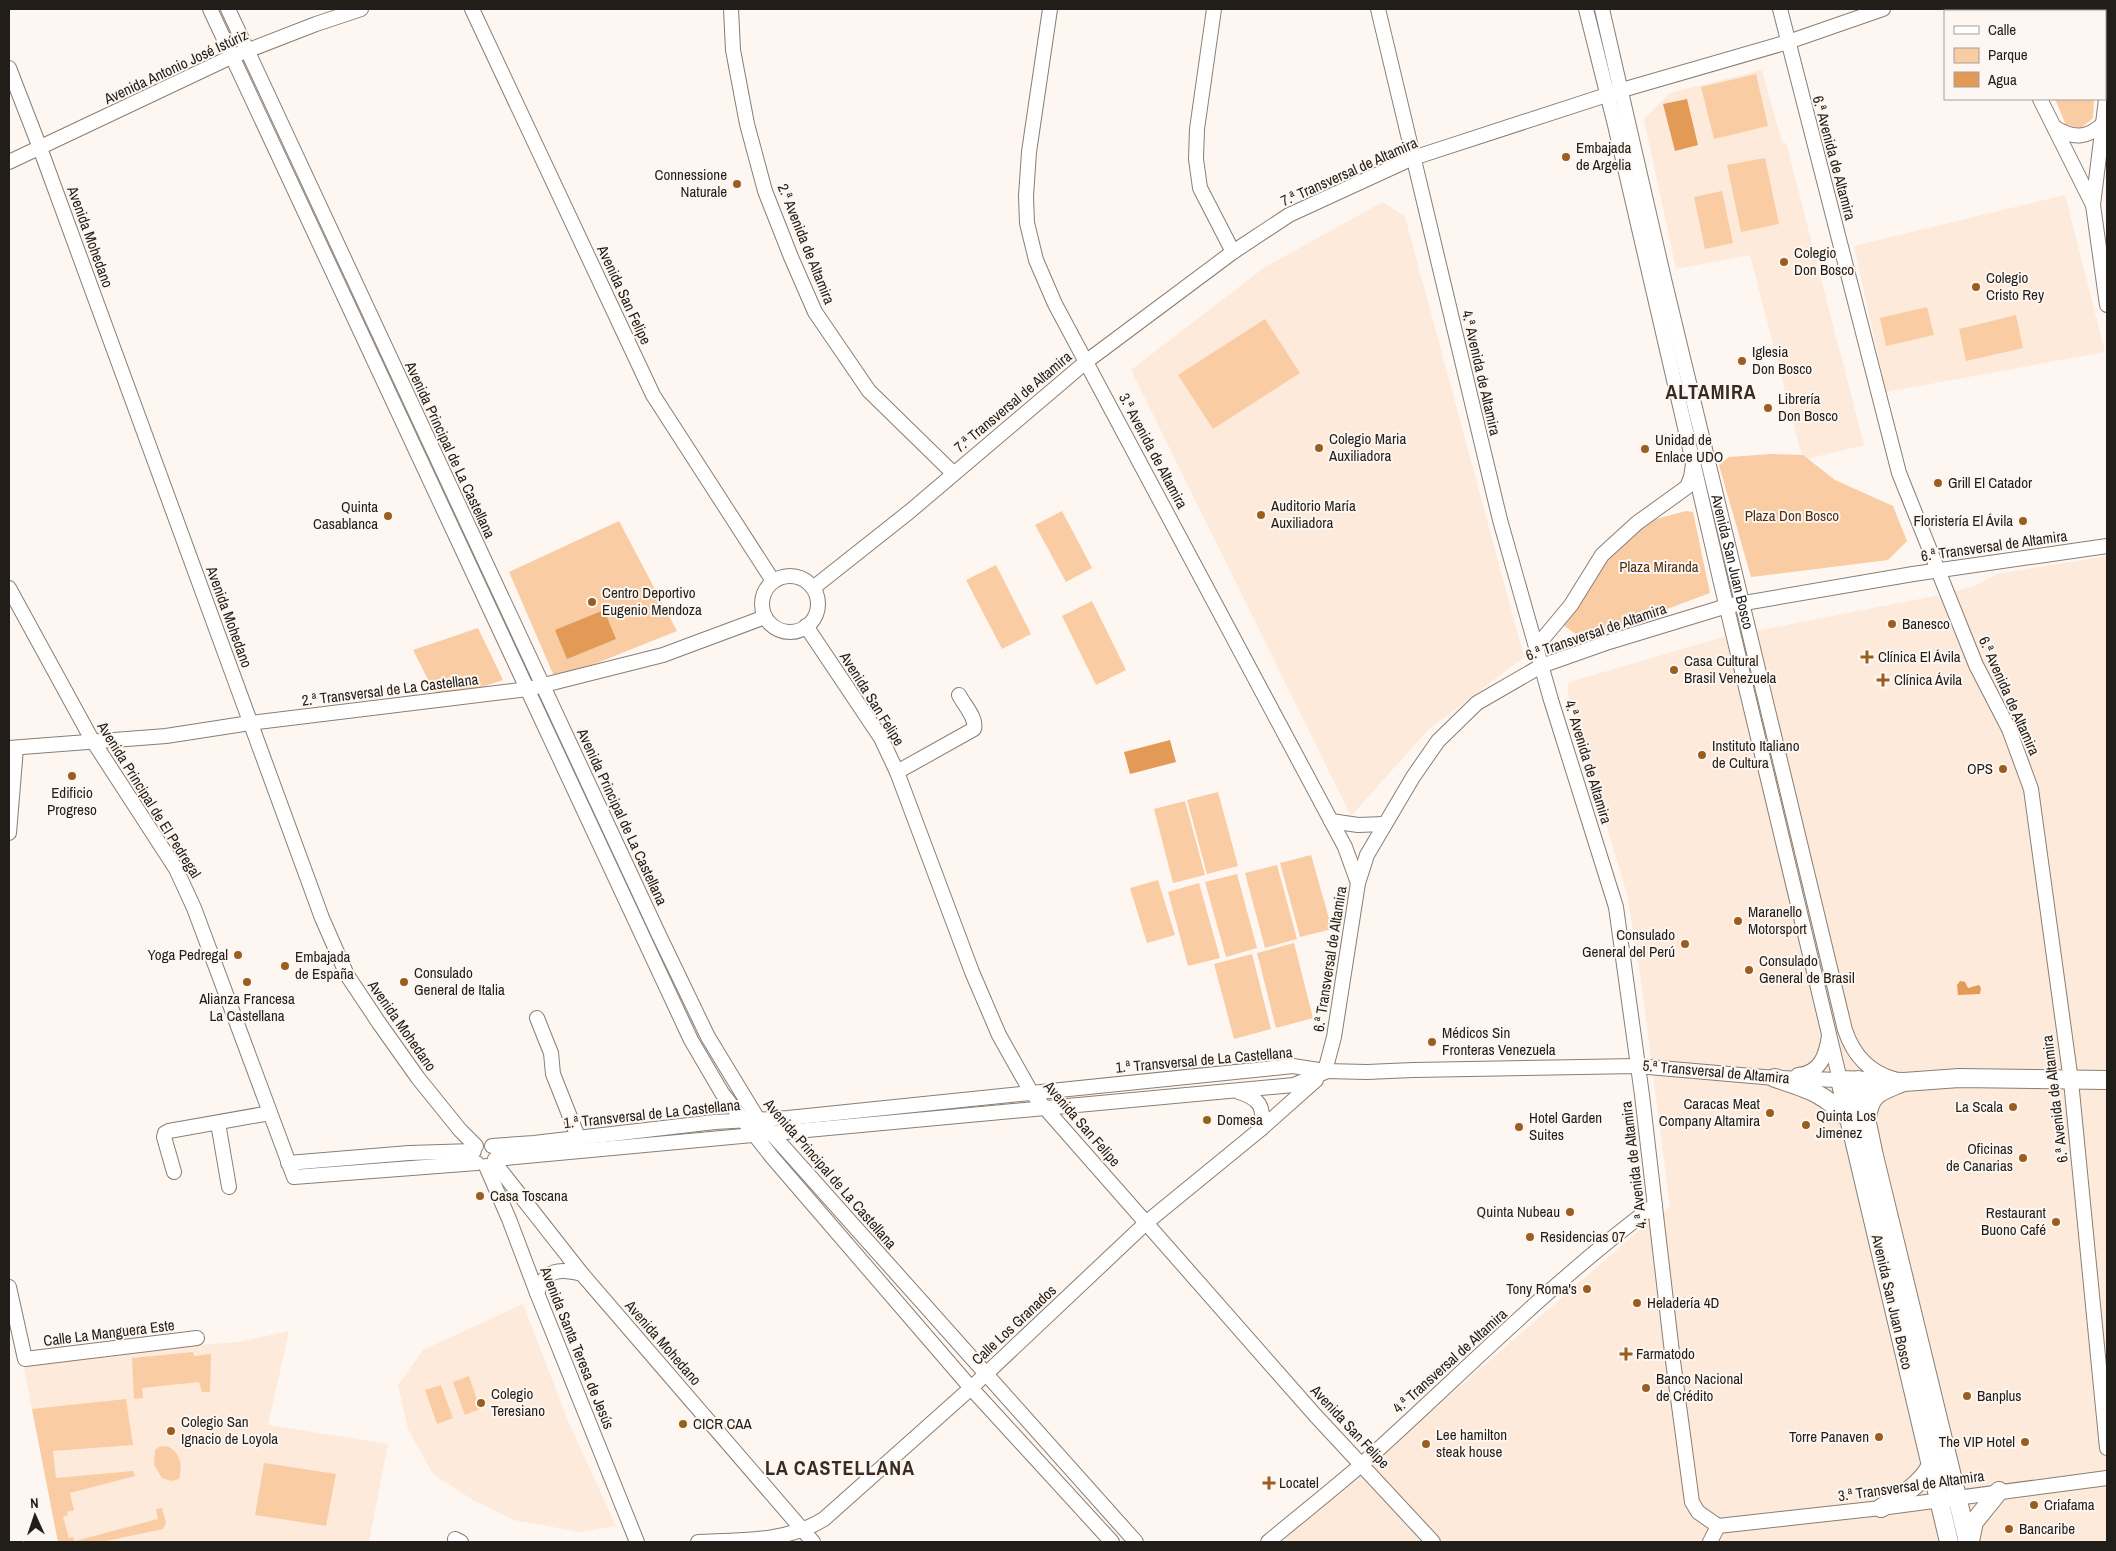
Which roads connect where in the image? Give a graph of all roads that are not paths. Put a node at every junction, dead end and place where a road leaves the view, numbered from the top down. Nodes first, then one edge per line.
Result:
1 (210, 9) edge
2 (228, 9) edge
3 (361, 9) edge
4 (472, 9) edge
5 (731, 9) edge
6 (1050, 9) edge
7 (1214, 9) edge
8 (1378, 9) edge
9 (1586, 9) edge
10 (1602, 9) edge
11 (1780, 9) edge
12 (1883, 9) edge
13 (1788, 42) junction
14 (247, 51) junction
15 (231, 58) junction
16 (9, 68) edge
17 (1622, 90) junction
18 (2107, 91) edge
19 (1608, 94) junction
20 (2040, 100) edge
21 (2104, 124) junction
22 (2054, 127) junction
23 (40, 148) junction
24 (1413, 158) junction
25 (9, 162) edge
26 (2093, 205) junction
27 (1233, 252) junction
28 (2107, 305) edge
29 (1087, 362) junction
30 (1693, 459) junction
31 (953, 473) junction
32 (2107, 546) edge
33 (1938, 571) junction
34 (773, 581) junction
35 (9, 588) edge
36 (813, 588) junction
37 (1742, 602) junction
38 (1727, 606) junction
39 (765, 617) junction
40 (806, 626) junction
41 (1536, 647) junction
42 (1541, 666) junction
43 (535, 687) junction
44 (958, 695) dead end
45 (250, 723) junction
46 (93, 742) junction
47 (12, 748) edge
48 (897, 772) junction
49 (1331, 821) junction
50 (1384, 824) junction
51 (9, 833) edge
52 (1358, 883) junction
53 (537, 1018) dead end
54 (1829, 1032) junction
55 (1637, 1066) junction
56 (1325, 1071) junction
57 (1775, 1078) junction
58 (1849, 1080) junction
59 (2107, 1080) edge
60 (2071, 1081) junction
61 (1904, 1082) junction
62 (1236, 1091) junction
63 (1031, 1092) junction
64 (1044, 1108) junction
65 (270, 1113) junction
66 (760, 1120) junction
67 (742, 1121) junction
68 (1858, 1122) junction
69 (218, 1123) junction
70 (1262, 1128) junction
71 (771, 1133) junction
72 (754, 1135) junction
73 (578, 1137) junction
74 (485, 1156) junction
75 (288, 1163) junction
76 (174, 1172) dead end
77 (294, 1178) joint
78 (229, 1187) dead end
79 (1655, 1205) junction
80 (1147, 1222) junction
81 (582, 1274) junction
82 (9, 1287) edge
83 (537, 1293) junction
84 (197, 1338) dead end
85 (985, 1374) junction
86 (971, 1388) junction
87 (2107, 1448) edge
88 (1361, 1465) junction
89 (1930, 1465) junction
90 (2107, 1478) edge
91 (1999, 1491) junction
92 (1958, 1496) junction
93 (1940, 1499) junction
94 (1881, 1508) junction
95 (1718, 1526) junction
96 (802, 1529) junction
97 (637, 1542) edge
98 (698, 1542) edge
99 (813, 1542) edge
100 (1112, 1542) edge
101 (1136, 1542) edge
102 (1268, 1542) edge
103 (1434, 1542) edge
104 (1710, 1542) edge
105 (1949, 1542) edge
106 (1969, 1542) edge

1 - 15 street, Avenida Principal de La Castellana
2 - 14 street, Avenida Principal de La Castellana
3 - 14 street, Avenida Antonio José Istúriz
4 - 34 street, Avenida San Felipe
5 - 31 street, 2.ª Avenida de Altamira
6 - 29 street, 3.ª Avenida de Altamira
7 - 27 street
8 - 24 street, 4.ª Avenida de Altamira
9 - 19 street, Avenida San Juan Bosco
10 - 17 street, Avenida San Juan Bosco
11 - 13 street, 6.ª Avenida de Altamira
12 - 13 street, 7.ª Transversal de Altamira
13 - 17 street, 7.ª Transversal de Altamira
13 - 33 street, 6.ª Avenida de Altamira
14 - 15 street, Avenida Antonio José Istúriz
14 - 43 street, Avenida Principal de La Castellana
15 - 23 street, Avenida Antonio José Istúriz
15 - 43 street, Avenida Principal de La Castellana
16 - 23 street, Avenida Mohedano
17 - 19 street, 7.ª Transversal de Altamira
17 - 37 street, Avenida San Juan Bosco
18 - 21 street
19 - 24 street, 7.ª Transversal de Altamira
19 - 30 street, Avenida San Juan Bosco
20 - 22 street
21 - 22 street
21 - 26 street
22 - 26 street
23 - 25 street, Avenida Antonio José Istúriz
23 - 45 street, Avenida Mohedano
24 - 27 street, 7.ª Transversal de Altamira
24 - 41 street, 4.ª Avenida de Altamira
26 - 28 street
27 - 29 street, 7.ª Transversal de Altamira
29 - 31 street, 7.ª Transversal de Altamira
29 - 49 street, 3.ª Avenida de Altamira
30 - 38 street, Avenida San Juan Bosco
30 - 41 street
31 - 36 street, 7.ª Transversal de Altamira
32 - 33 street, 6.ª Transversal de Altamira
33 - 37 street, 6.ª Transversal de Altamira
33 - 60 street, 6.ª Avenida de Altamira
34 - 36 street
34 - 39 street
35 - 46 street, Avenida Principal de El Pedregal
36 - 40 street
37 - 38 street, 6.ª Transversal de Altamira
37 - 61 street, Avenida San Juan Bosco
38 - 42 street, 6.ª Transversal de Altamira
38 - 54 street, Avenida San Juan Bosco
39 - 40 street
39 - 43 street, 2.ª Transversal de La Castellana
40 - 48 street, Avenida San Felipe
41 - 42 street, 4.ª Avenida de Altamira
42 - 50 street, 6.ª Transversal de Altamira
42 - 55 street, 4.ª Avenida de Altamira
43 - 45 street, 2.ª Transversal de La Castellana
43 - 66 street, Avenida Principal de La Castellana
43 - 67 street, Avenida Principal de La Castellana
44 - 48 street
45 - 46 street, 2.ª Transversal de La Castellana
45 - 74 street, Avenida Mohedano
46 - 47 street, 2.ª Transversal de La Castellana
46 - 65 street, Avenida Principal de El Pedregal
47 - 51 street
48 - 63 street, Avenida San Felipe
49 - 50 street
49 - 52 street, 3.ª Avenida de Altamira
50 - 52 street, 6.ª Transversal de Altamira
52 - 56 street, 6.ª Transversal de Altamira
53 - 73 street
54 - 57 street, Avenida San Juan Bosco
54 - 58 street, Avenida San Juan Bosco
55 - 56 street, 5.ª Transversal de Altamira
55 - 57 street, 5.ª Transversal de Altamira
55 - 79 street, 4.ª Avenida de Altamira
56 - 62 street, 1.ª Transversal de La Castellana
56 - 63 street, 1.ª Transversal de La Castellana
56 - 70 street, Calle Los Granados
57 - 58 street, 5.ª Transversal de Altamira
57 - 68 main road
58 - 61 main road, 5.ª Transversal de Altamira
58 - 68 main road, Avenida San Juan Bosco
59 - 60 main road, 5.ª Transversal de Altamira
60 - 61 main road, 5.ª Transversal de Altamira
60 - 87 street, 6.ª Avenida de Altamira
61 - 68 main road, Avenida San Juan Bosco
62 - 64 street, 1.ª Transversal de La Castellana
62 - 70 street
63 - 64 street, Avenida San Felipe
63 - 66 street, 1.ª Transversal de La Castellana
64 - 71 street, 1.ª Transversal de La Castellana
64 - 80 street, Avenida San Felipe
65 - 69 street
65 - 75 street, Avenida Principal de El Pedregal
66 - 67 street, 1.ª Transversal de La Castellana
66 - 71 street, Avenida Principal de La Castellana
67 - 72 street, Avenida Principal de La Castellana
67 - 73 street, 1.ª Transversal de La Castellana
68 - 89 main road, Avenida San Juan Bosco
68 - 92 main road, Avenida San Juan Bosco
69 - 76 street
69 - 78 street
70 - 80 street, Calle Los Granados
71 - 72 street, 1.ª Transversal de La Castellana
71 - 85 street, Avenida Principal de La Castellana
72 - 74 street, 1.ª Transversal de La Castellana
72 - 86 street, Avenida Principal de La Castellana
73 - 74 street, 1.ª Transversal de La Castellana
74 - 75 street, 1.ª Transversal de La Castellana
74 - 77 street, 1.ª Transversal de La Castellana
74 - 81 street, Avenida Mohedano
74 - 83 street, Avenida Santa Teresa de Jesús
75 - 77 street, Avenida Principal de El Pedregal
79 - 88 street, 4.ª Transversal de Altamira
79 - 95 street, 4.ª Avenida de Altamira
80 - 85 street, Calle Los Granados
80 - 88 street, Avenida San Felipe
81 - 83 street
81 - 96 street, Avenida Mohedano
82 - 84 street, Calle La Manguera Este
83 - 97 street, Avenida Santa Teresa de Jesús
85 - 86 street, Calle Los Granados
85 - 101 street, Avenida Principal de La Castellana
86 - 96 street, Calle Los Granados
86 - 100 street, Avenida Principal de La Castellana
88 - 102 street, 4.ª Transversal de Altamira
88 - 103 street, Avenida San Felipe
89 - 93 main road, Avenida San Juan Bosco
89 - 94 main road
90 - 91 street, 3.ª Transversal de Altamira
91 - 92 street, 3.ª Transversal de Altamira
91 - 106 main road
92 - 93 street, 3.ª Transversal de Altamira
92 - 106 main road, Avenida San Juan Bosco
93 - 94 street, 3.ª Transversal de Altamira
93 - 105 main road, Avenida San Juan Bosco
94 - 95 street, 3.ª Transversal de Altamira
95 - 104 street
96 - 98 street, Calle Los Granados
96 - 99 street, Avenida Mohedano

